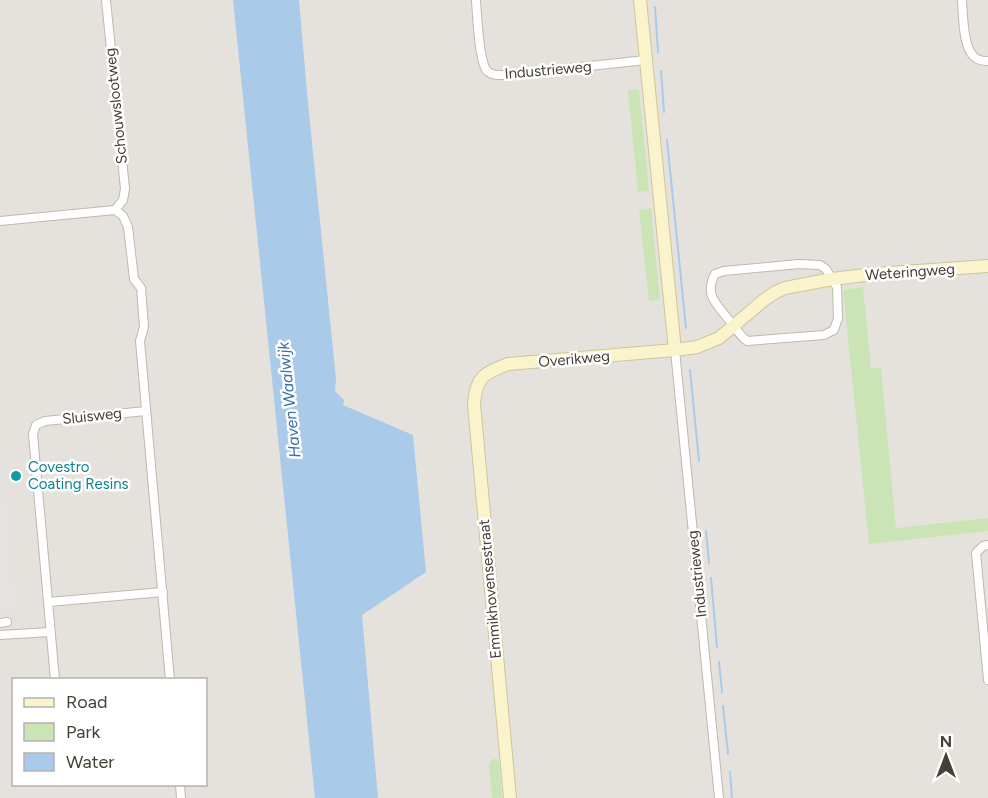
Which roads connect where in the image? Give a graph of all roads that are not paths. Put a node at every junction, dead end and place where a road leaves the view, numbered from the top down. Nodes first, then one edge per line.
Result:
1 (106, 0) edge
2 (476, 0) edge
3 (640, 0) edge
4 (962, 0) edge
5 (646, 60) junction
6 (988, 61) edge
7 (115, 210) junction
8 (0, 221) edge
9 (988, 266) edge
10 (832, 279) junction
11 (734, 327) junction
12 (675, 351) junction
13 (479, 381) joint
14 (146, 411) junction
15 (988, 545) edge
16 (163, 592) junction
17 (49, 602) junction
18 (50, 632) junction
19 (0, 635) edge
20 (55, 678) edge
21 (170, 678) edge
22 (988, 680) edge
23 (510, 798) edge
24 (719, 798) edge

1 - 7 street, Schouwslootweg
2 - 5 street, Industrieweg
3 - 5 street, Industrieweg
4 - 6 street
5 - 12 street, Industrieweg
7 - 8 street
7 - 14 street
9 - 10 street, Weteringweg
10 - 11 street
10 - 11 street
10 - 11 street
11 - 12 street
12 - 13 street, Overikweg
12 - 24 street, Industrieweg
13 - 23 street, Emmikhovensestraat
14 - 16 street
14 - 17 street, Sluisweg
15 - 22 street
16 - 17 street
16 - 21 street
17 - 18 street, Sluisweg
18 - 19 street
18 - 20 street, Sluisweg

